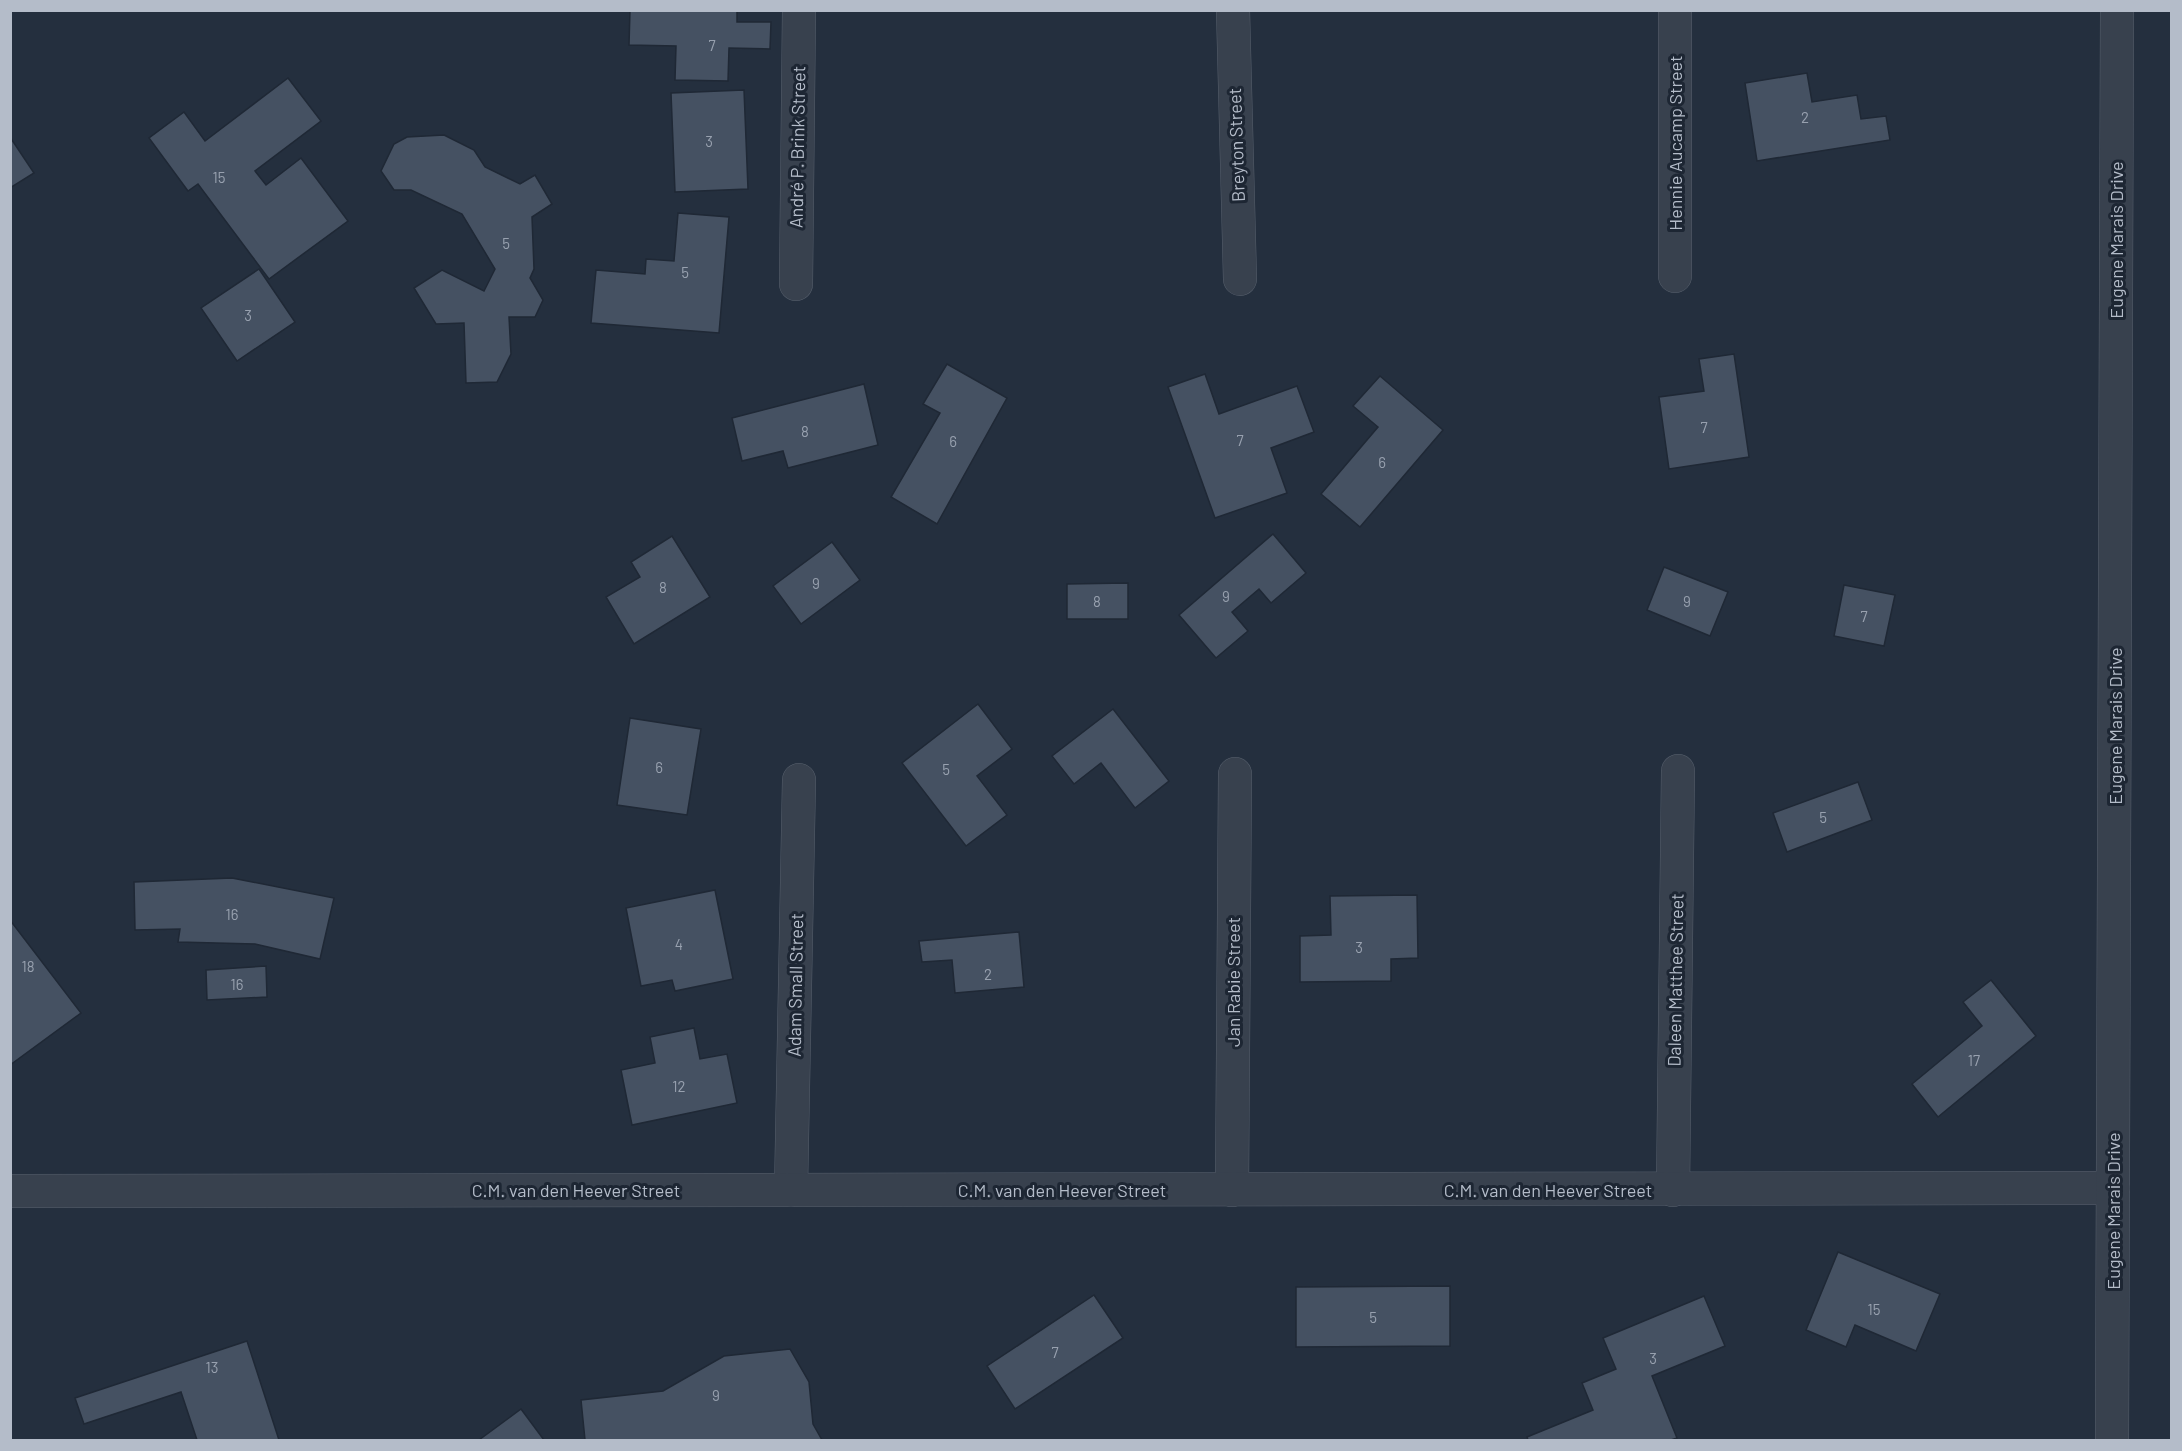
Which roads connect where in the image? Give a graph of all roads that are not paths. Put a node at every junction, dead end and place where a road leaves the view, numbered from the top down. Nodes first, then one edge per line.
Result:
1 (799, 10) edge
2 (1233, 10) edge
3 (1675, 10) edge
4 (2117, 10) edge
5 (1676, 276) dead end
6 (1240, 279) dead end
7 (796, 284) dead end
8 (1677, 771) dead end
9 (1235, 774) dead end
10 (799, 780) dead end
11 (2113, 1188) junction
12 (791, 1190) junction
13 (1232, 1190) junction
14 (1673, 1190) junction
15 (10, 1191) edge
16 (2112, 1440) edge

1 - 7 street, André P. Brink Street
2 - 6 street, Breyton Street
3 - 5 street, Hennie Aucamp Street
4 - 11 street, Eugene Marais Drive
8 - 14 street, Daleen Matthee Street
9 - 13 street, Jan Rabie Street
10 - 12 street, Adam Small Street
11 - 14 street, C.M. van den Heever Street
11 - 16 street, Eugene Marais Drive
12 - 13 street, C.M. van den Heever Street
12 - 15 street, C.M. van den Heever Street
13 - 14 street, C.M. van den Heever Street

